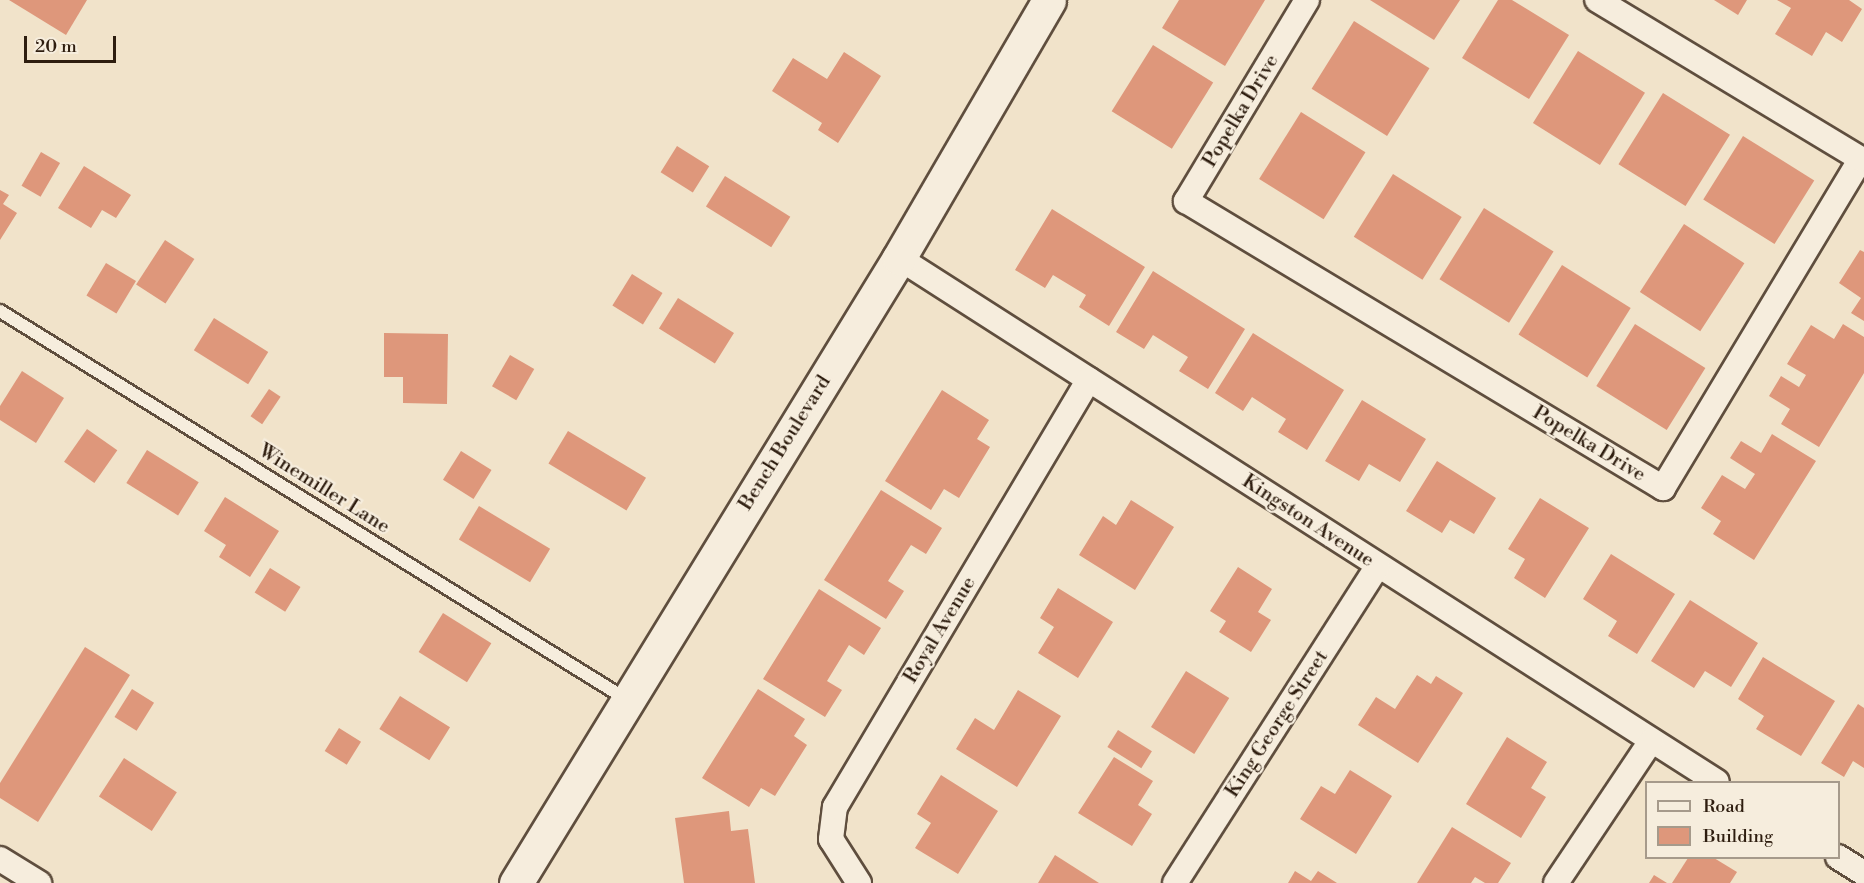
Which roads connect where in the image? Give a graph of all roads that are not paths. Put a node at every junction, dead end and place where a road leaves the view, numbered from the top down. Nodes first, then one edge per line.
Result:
1 (1049, 0) edge
2 (1307, 0) edge
3 (1597, 0) edge
4 (899, 258) junction
5 (0, 310) edge
6 (1089, 380) junction
7 (1378, 566) junction
8 (627, 700) junction
9 (1651, 741) junction
10 (1714, 781) edge
11 (1840, 858) edge
12 (0, 859) edge
13 (1864, 873) edge
14 (39, 883) edge
15 (516, 883) edge
16 (859, 883) edge
17 (1175, 883) edge
18 (1556, 883) edge

1 - 4 main road, Bench Boulevard
2 - 3 street, Popelka Drive
4 - 6 street, Kingston Avenue
4 - 8 main road, Bench Boulevard
5 - 8 lane, Winemiller Lane
6 - 7 street, Kingston Avenue
6 - 16 street, Royal Avenue
7 - 9 street, Kingston Avenue
7 - 17 street, King George Street
8 - 15 main road, Bench Boulevard
9 - 10 street, Kingston Avenue
9 - 18 street
11 - 13 street
12 - 14 street

